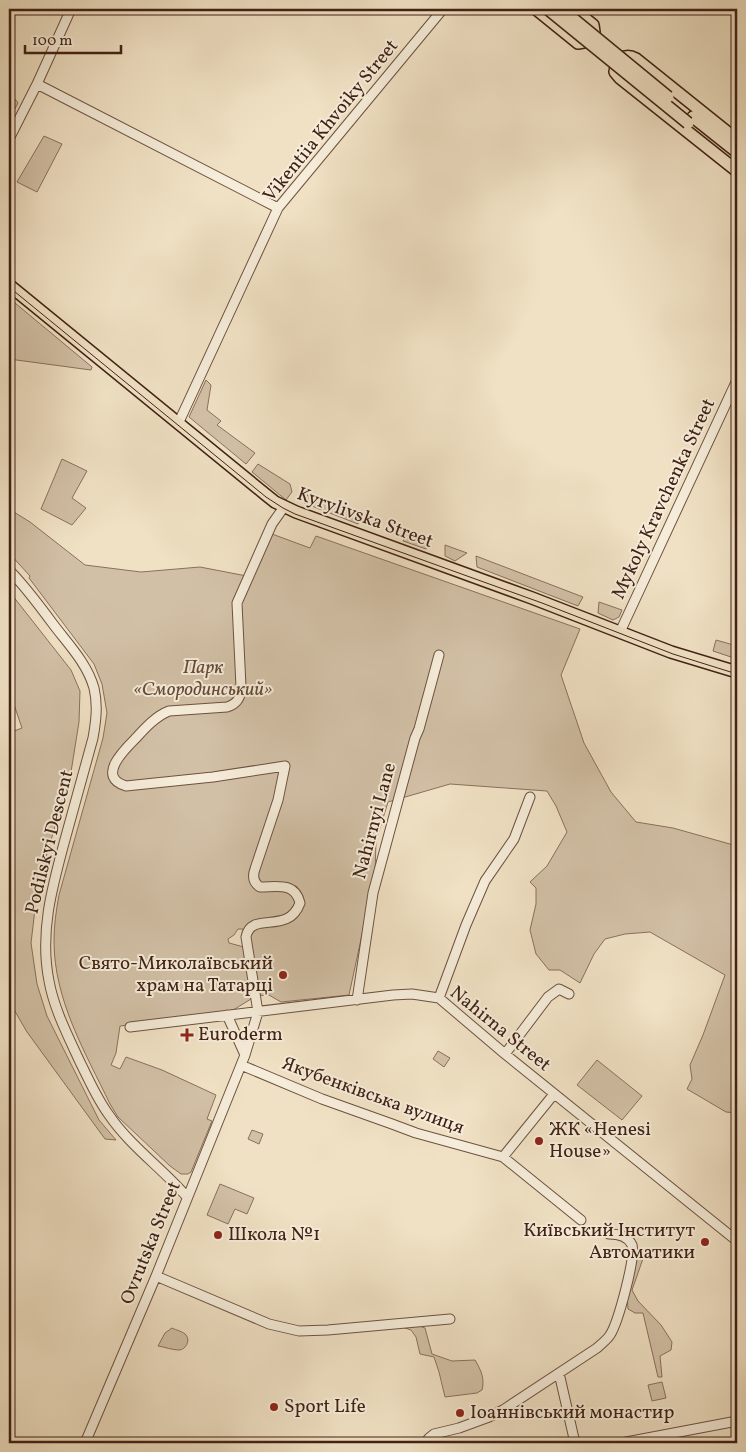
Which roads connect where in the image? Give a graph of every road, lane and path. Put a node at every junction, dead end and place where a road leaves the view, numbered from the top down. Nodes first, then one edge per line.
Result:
1 (71, 9) edge
2 (443, 9) edge
3 (536, 9) edge
4 (548, 9) edge
5 (561, 9) edge
6 (573, 9) edge
7 (37, 84) junction
8 (690, 120) junction
9 (9, 139) edge
10 (737, 140) edge
11 (737, 152) edge
12 (737, 162) edge
13 (737, 171) edge
14 (278, 208) junction
15 (9, 285) edge
16 (737, 380) edge
17 (178, 424) junction
18 (284, 507) junction
19 (9, 570) edge
20 (620, 632) junction
21 (439, 655) dead end
22 (737, 672) edge
23 (530, 797) dead end
24 (569, 994) dead end
25 (439, 998) junction
26 (357, 1000) junction
27 (258, 1012) junction
28 (227, 1015) junction
29 (130, 1027) dead end
30 (505, 1054) junction
31 (245, 1055) junction
32 (241, 1065) junction
33 (554, 1094) junction
34 (503, 1157) junction
35 (187, 1197) junction
36 (580, 1220) dead end
37 (609, 1234) dead end
38 (737, 1241) edge
39 (156, 1276) junction
40 (450, 1319) dead end
41 (559, 1373) junction
42 (737, 1421) edge
43 (85, 1443) edge
44 (425, 1443) edge
45 (575, 1443) edge
46 (621, 1443) edge

1 - 7 street
2 - 14 street, Vikentiia Khvoiky Street
3 - 6 main road
4 - 8 main road, bridge
5 - 8 main road, bridge
7 - 9 street
7 - 14 street
8 - 11 main road
8 - 12 main road
10 - 13 main road
14 - 17 street, Vikentiia Khvoiky Street
15 - 17 main road, Kyrylivska Street
16 - 20 street, Mykoly Kravchenka Street
17 - 18 main road, Kyrylivska Street
18 - 20 main road, Kyrylivska Street
18 - 27 street
19 - 35 street, Podilskyi Descent
20 - 22 main road, Kyrylivska Street
21 - 26 street, Nahirnyi Lane
23 - 25 street
24 - 30 street
25 - 26 street, Nahirna Street
25 - 30 street, Nahirna Street
26 - 27 street, Nahirna Street
27 - 28 street, Nahirna Street
27 - 31 street, Ovrutska Street
28 - 29 street, Nahirna Street
28 - 31 street
30 - 33 street, Nahirna Street
31 - 32 street, Ovrutska Street
32 - 34 street, Якубенківська вулиця
32 - 35 street, Ovrutska Street
33 - 34 street
33 - 38 street, Nahirna Street
34 - 36 street
35 - 39 street, Ovrutska Street
37 - 41 street
39 - 40 street
39 - 43 street, Ovrutska Street
41 - 44 street
41 - 45 street
42 - 46 street

